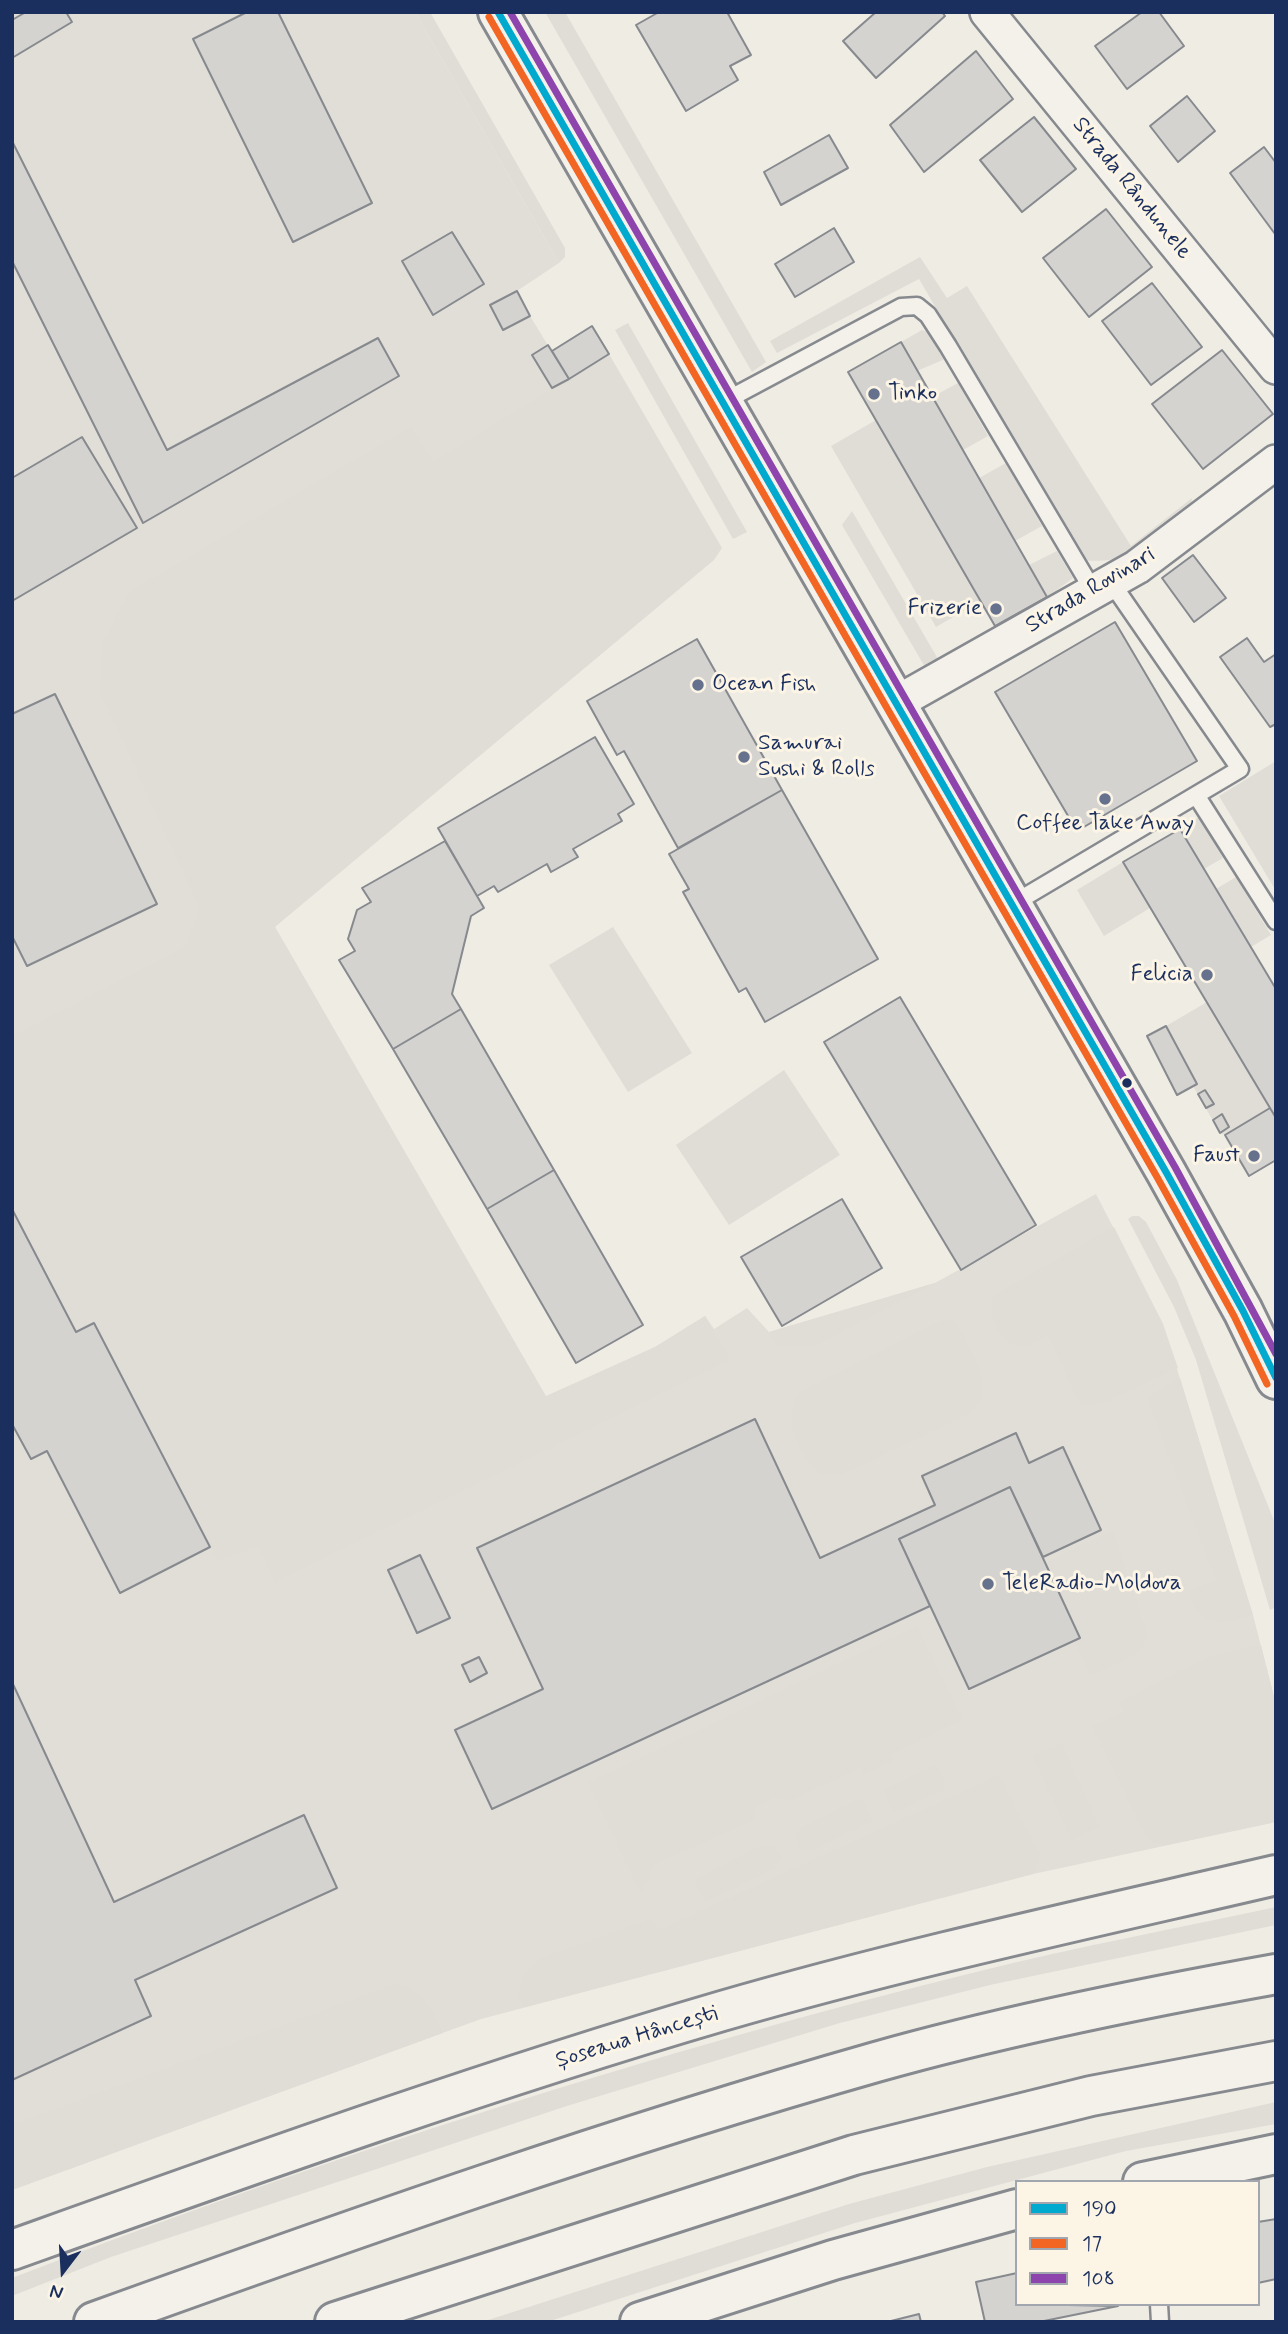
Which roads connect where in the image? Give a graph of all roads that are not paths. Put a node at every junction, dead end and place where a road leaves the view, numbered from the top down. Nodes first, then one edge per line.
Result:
1 (498, 12) edge
2 (987, 12) edge
3 (1276, 367) edge
4 (723, 402) junction
5 (1276, 462) edge
6 (1102, 587) junction
7 (896, 703) junction
8 (1196, 795) junction
9 (1011, 905) junction
10 (1276, 921) edge
11 (1271, 1357) edge
12 (1276, 1875) edge
13 (1276, 1974) edge
14 (1276, 2061) edge
15 (1276, 2154) edge
16 (1152, 2180) edge
17 (1015, 2210) edge
18 (12, 2250) edge
19 (94, 2322) edge
20 (335, 2322) edge
21 (640, 2322) edge

1 - 4 main road
2 - 3 street, Strada Rândunele
4 - 6 lane
4 - 7 main road
5 - 6 street, Strada Rovinari
6 - 7 street, Strada Rovinari
6 - 8 lane
7 - 9 main road
8 - 9 lane
8 - 10 lane
9 - 11 main road
12 - 18 main road, Șoseaua Hâncești
13 - 19 main road
14 - 20 main road
15 - 16 main road
17 - 21 main road

